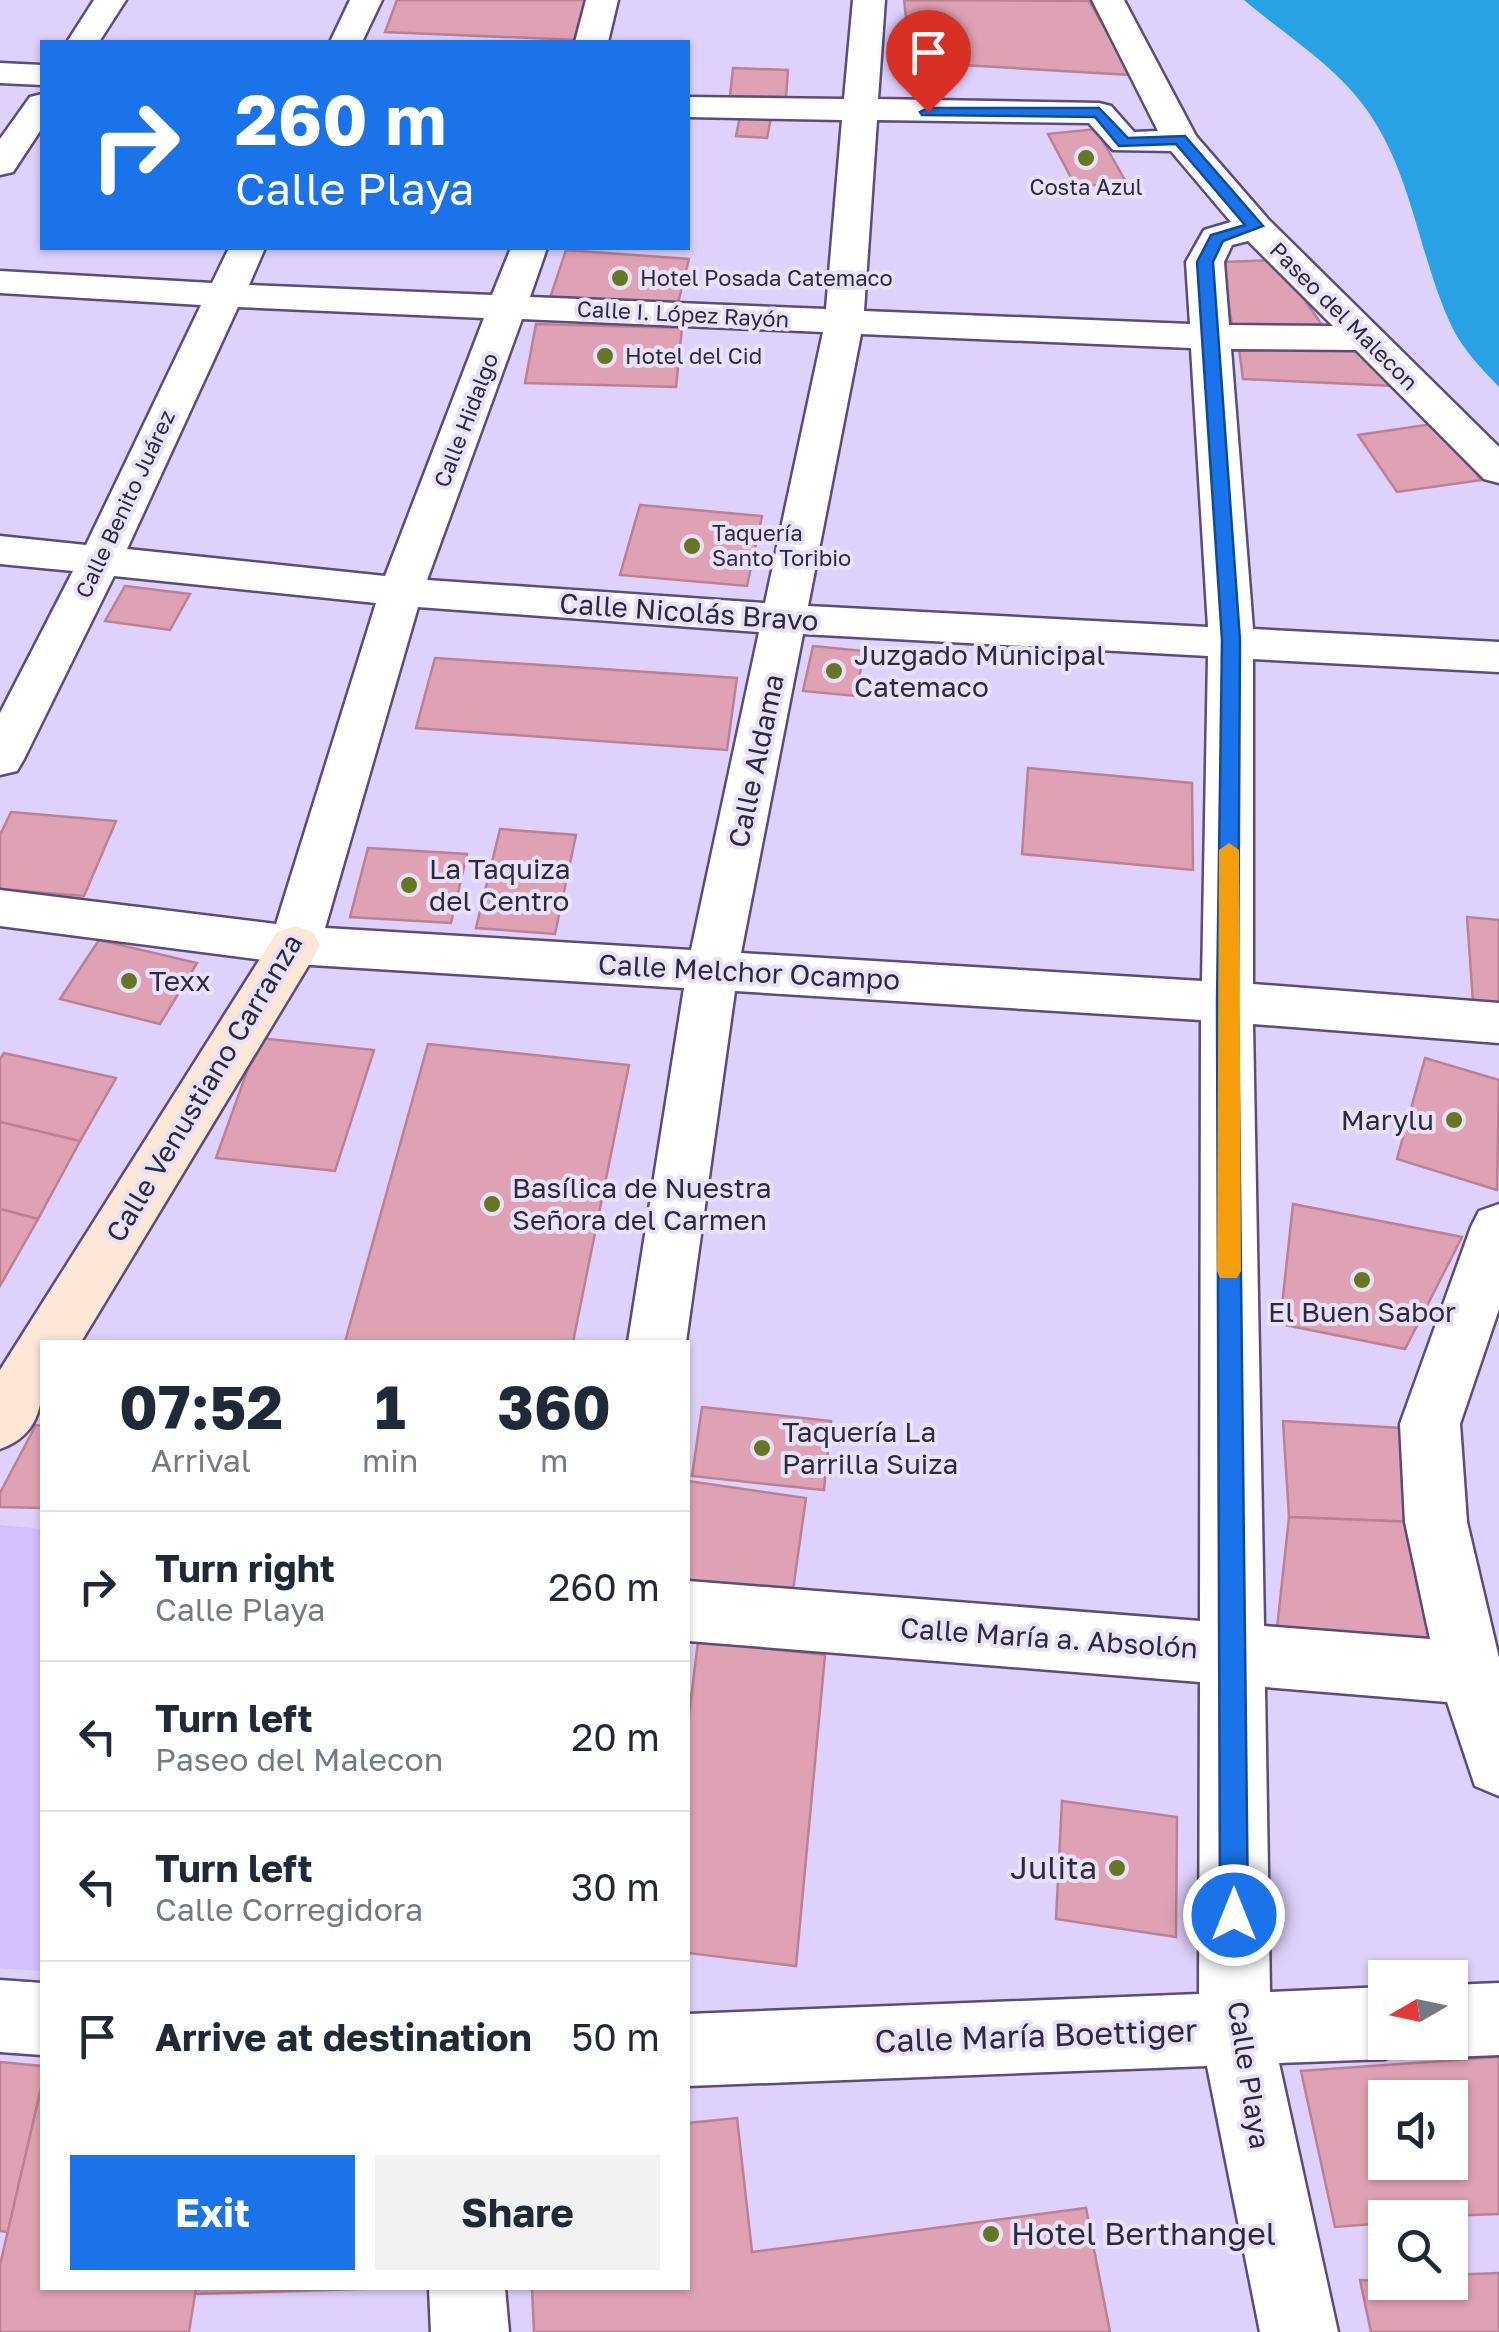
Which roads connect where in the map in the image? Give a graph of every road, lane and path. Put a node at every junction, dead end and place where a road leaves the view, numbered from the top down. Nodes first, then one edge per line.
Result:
1 (110, 0) edge
2 (366, 0) edge
3 (602, 0) edge
4 (869, 0) edge
5 (1108, 0) edge
6 (84, 40) edge
7 (347, 40) edge
8 (592, 40) edge
9 (0, 73) edge
10 (40, 75) edge
11 (40, 107) edge
12 (690, 107) edge
13 (859, 112) junction
14 (1180, 140) junction
15 (0, 164) edge
16 (1255, 226) junction
17 (246, 250) edge
18 (528, 250) edge
19 (0, 282) edge
20 (224, 295) junction
21 (508, 305) junction
22 (844, 322) junction
23 (1211, 337) junction
24 (1367, 338) junction
25 (1499, 470) edge
26 (0, 550) edge
27 (101, 558) junction
28 (401, 592) junction
29 (785, 619) junction
30 (1231, 640) junction
31 (1499, 657) edge
32 (0, 759) edge
33 (0, 908) edge
34 (295, 946) junction
35 (712, 970) junction
36 (1227, 1002) junction
37 (1499, 1023) edge
38 (1499, 1228) edge
39 (51, 1340) edge
40 (656, 1340) edge
41 (40, 1357) edge
42 (0, 1423) edge
43 (690, 1611) edge
44 (1231, 1651) junction
45 (1470, 1673) junction
46 (1499, 1763) edge
47 (0, 2016) edge
48 (40, 2019) edge
49 (1499, 2019) edge
50 (1468, 2020) edge
51 (1368, 2024) edge
52 (1235, 2028) junction
53 (690, 2050) edge
54 (467, 2290) edge
55 (470, 2332) edge
56 (1299, 2332) edge

1 - 6 street
2 - 7 street
3 - 8 street
4 - 13 street, Calle Aldama
5 - 14 street, Paseo del Malecon
9 - 10 street
11 - 15 street
12 - 13 street
13 - 14 street
13 - 22 street, Calle Aldama
14 - 16 street, Paseo del Malecon
16 - 23 street, Calle Playa
16 - 24 street, Paseo del Malecon
17 - 20 street, Calle Benito Juárez
18 - 21 street, Calle Hidalgo
19 - 20 street, Calle I. López Rayón
20 - 21 street, Calle I. López Rayón
20 - 27 street, Calle Benito Juárez
21 - 22 street, Calle I. López Rayón
21 - 28 street, Calle Hidalgo
22 - 23 street, Calle I. López Rayón
22 - 29 street, Calle Aldama
23 - 24 street, Calle I. López Rayón
23 - 30 street, Calle Playa
24 - 25 street, Paseo del Malecon
26 - 27 street, Calle Nicolás Bravo
27 - 28 street, Calle Nicolás Bravo
27 - 32 street, Calle Benito Juárez
28 - 29 street, Calle Nicolás Bravo
28 - 34 street, Calle Venustiano Carranza
29 - 30 street, Calle Nicolás Bravo
29 - 35 street, Calle Aldama
30 - 31 street, Calle Nicolás Bravo
30 - 36 street, Calle Playa
33 - 34 street, Calle Melchor Ocampo
34 - 35 street, Calle Melchor Ocampo
34 - 39 street, Calle Venustiano Carranza
35 - 36 street, Calle Melchor Ocampo
35 - 40 street, Calle Aldama
36 - 37 street, Calle Melchor Ocampo
36 - 44 street, Calle Playa
38 - 45 street
41 - 42 street
43 - 44 street, Calle María a. Absolón
44 - 45 street, Calle María a. Absolón
44 - 52 street, Calle Playa
45 - 46 street
47 - 48 street
49 - 50 street
51 - 52 street, Calle María Boettiger
52 - 53 street, Calle María Boettiger
52 - 56 street, Calle Playa
54 - 55 street

